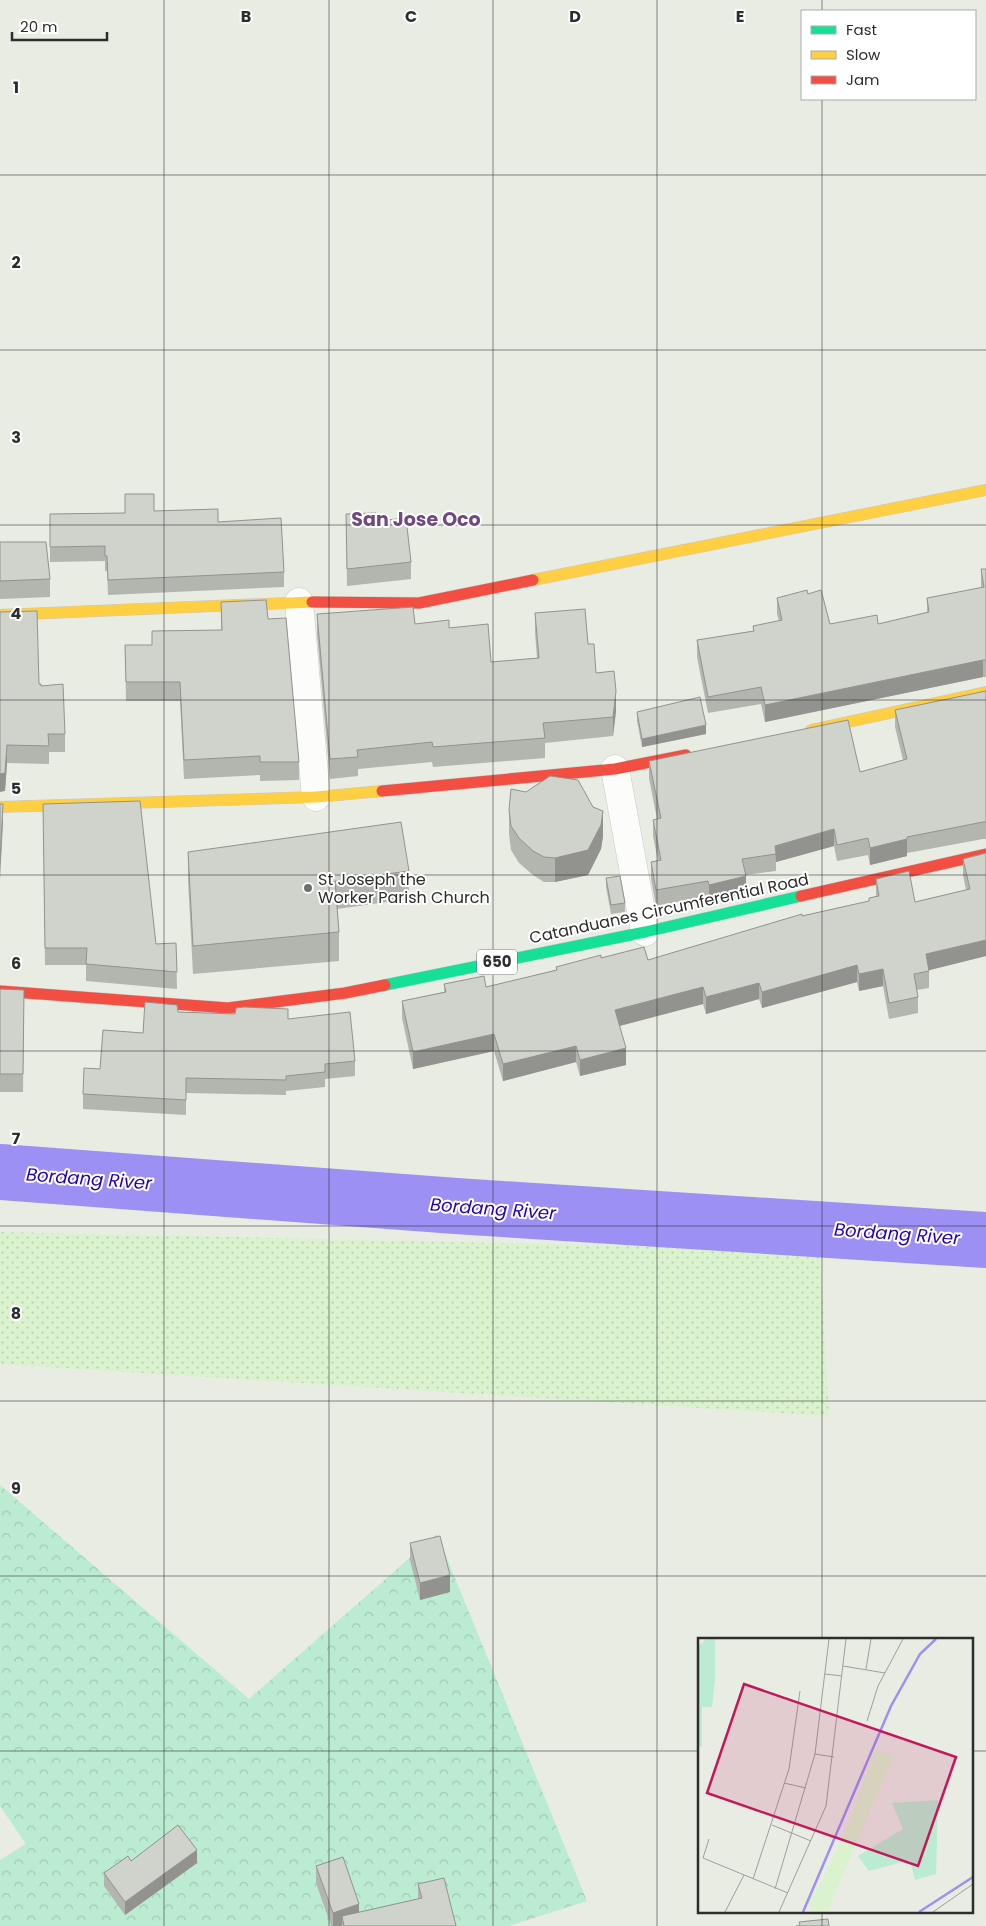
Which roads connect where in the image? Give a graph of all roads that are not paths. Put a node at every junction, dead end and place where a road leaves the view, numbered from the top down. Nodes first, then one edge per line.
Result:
1 (986, 490) edge
2 (299, 602) junction
3 (0, 616) edge
4 (986, 692) edge
5 (798, 732) edge
6 (702, 752) edge
7 (615, 769) junction
8 (316, 797) junction
9 (0, 807) edge
10 (986, 854) edge
11 (645, 932) junction
12 (0, 991) edge

1 - 2 street
2 - 3 street
2 - 8 street
4 - 5 street
6 - 7 street
7 - 8 street
7 - 11 street
8 - 9 street
10 - 11 street, Catanduanes Circumferential Road / 650
11 - 12 street, Catanduanes Circumferential Road / 650

